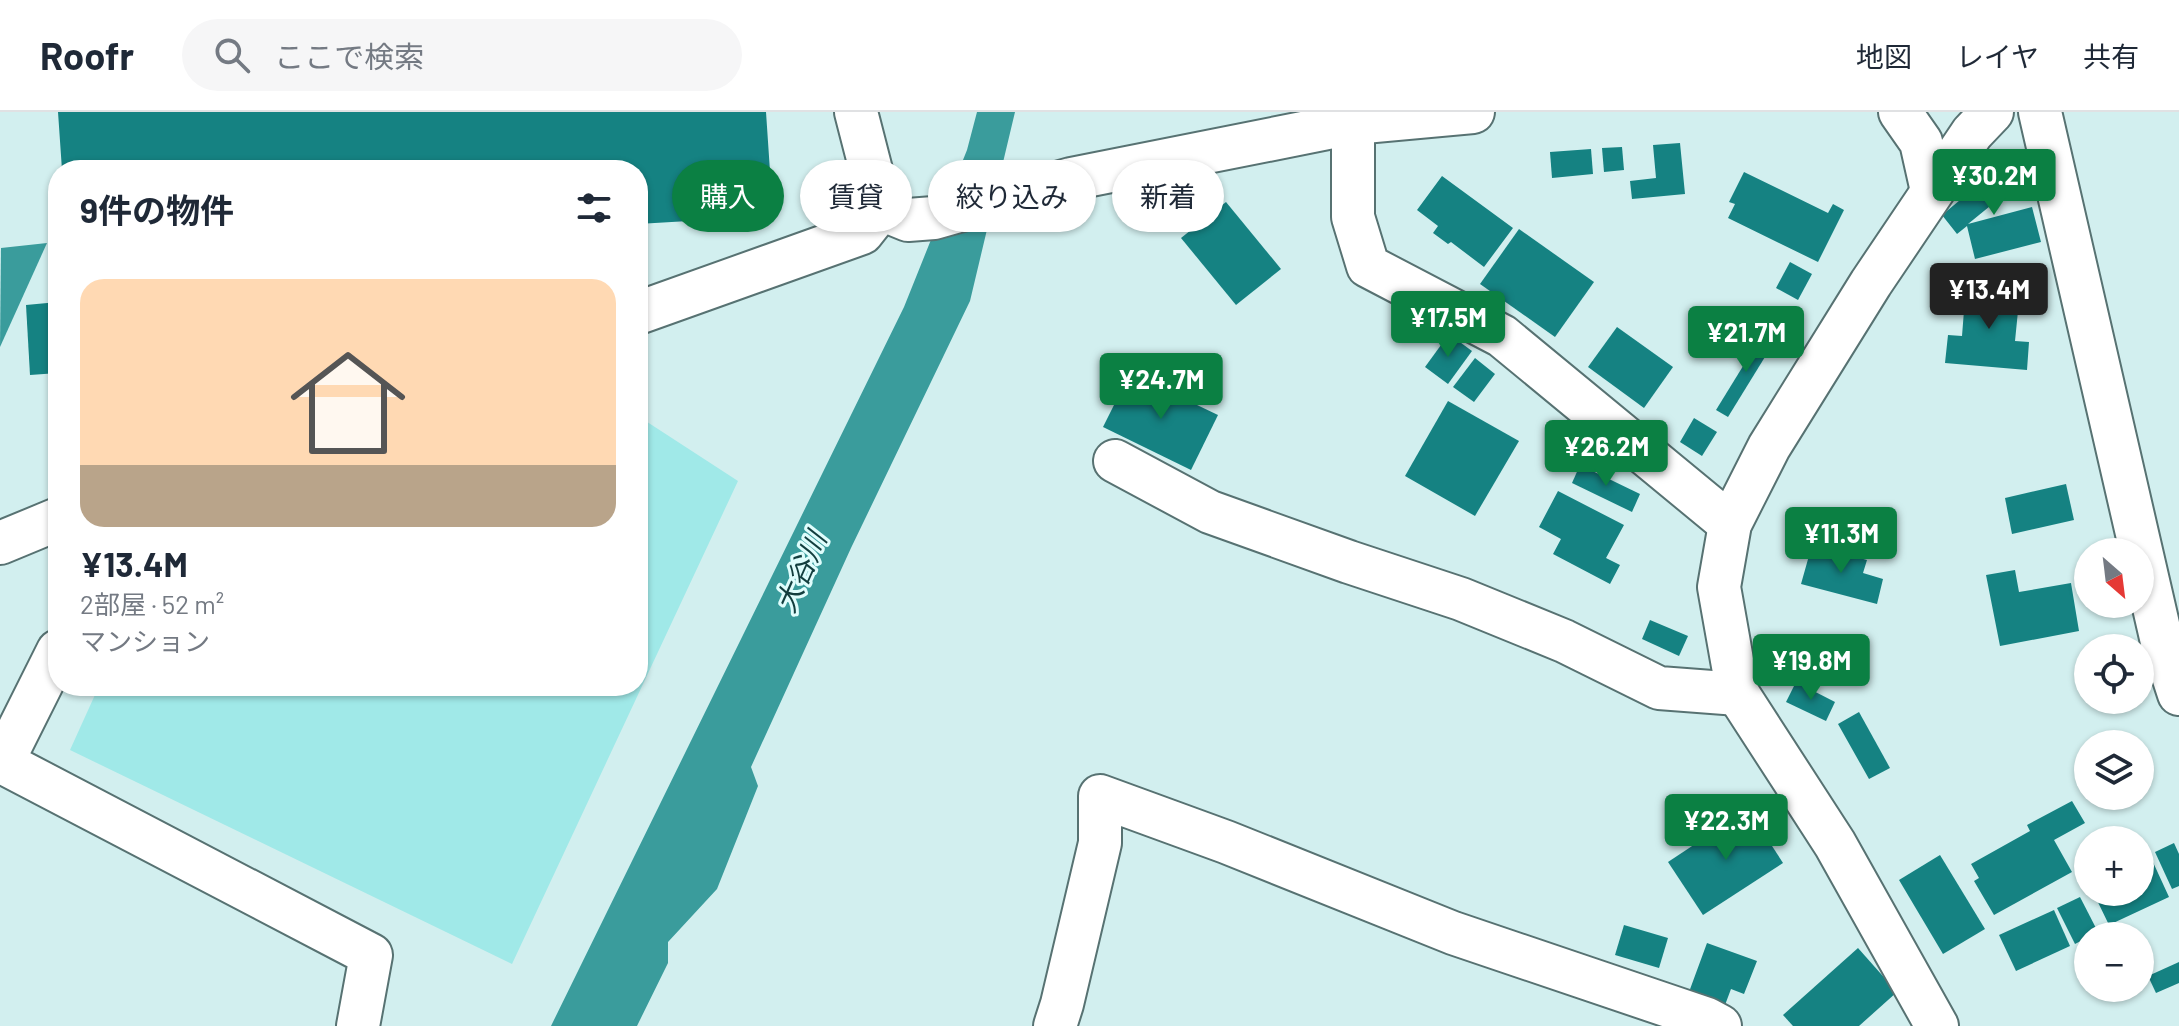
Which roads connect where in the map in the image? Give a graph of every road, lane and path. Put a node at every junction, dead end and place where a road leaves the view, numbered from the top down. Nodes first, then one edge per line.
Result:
1 (856, 112) edge
2 (1473, 112) edge
3 (1900, 112) edge
4 (1992, 112) edge
5 (2040, 112) edge
6 (1353, 123) junction
7 (874, 160) edge
8 (1932, 191) junction
9 (912, 216) edge
10 (864, 232) edge
11 (648, 309) edge
12 (1115, 461) dead end
13 (1730, 524) junction
14 (48, 671) edge
15 (1738, 694) junction
16 (2179, 694) edge
17 (2, 761) edge
18 (358, 1026) edge
19 (1055, 1026) edge
20 (1720, 1026) edge
21 (1937, 1026) edge

1 - 7 street
2 - 6 street
3 - 8 street
4 - 8 street
5 - 16 street
6 - 9 street
6 - 13 street
8 - 13 street
10 - 11 street
12 - 15 street
13 - 15 street
14 - 17 street
15 - 21 street
17 - 18 street
19 - 20 street

